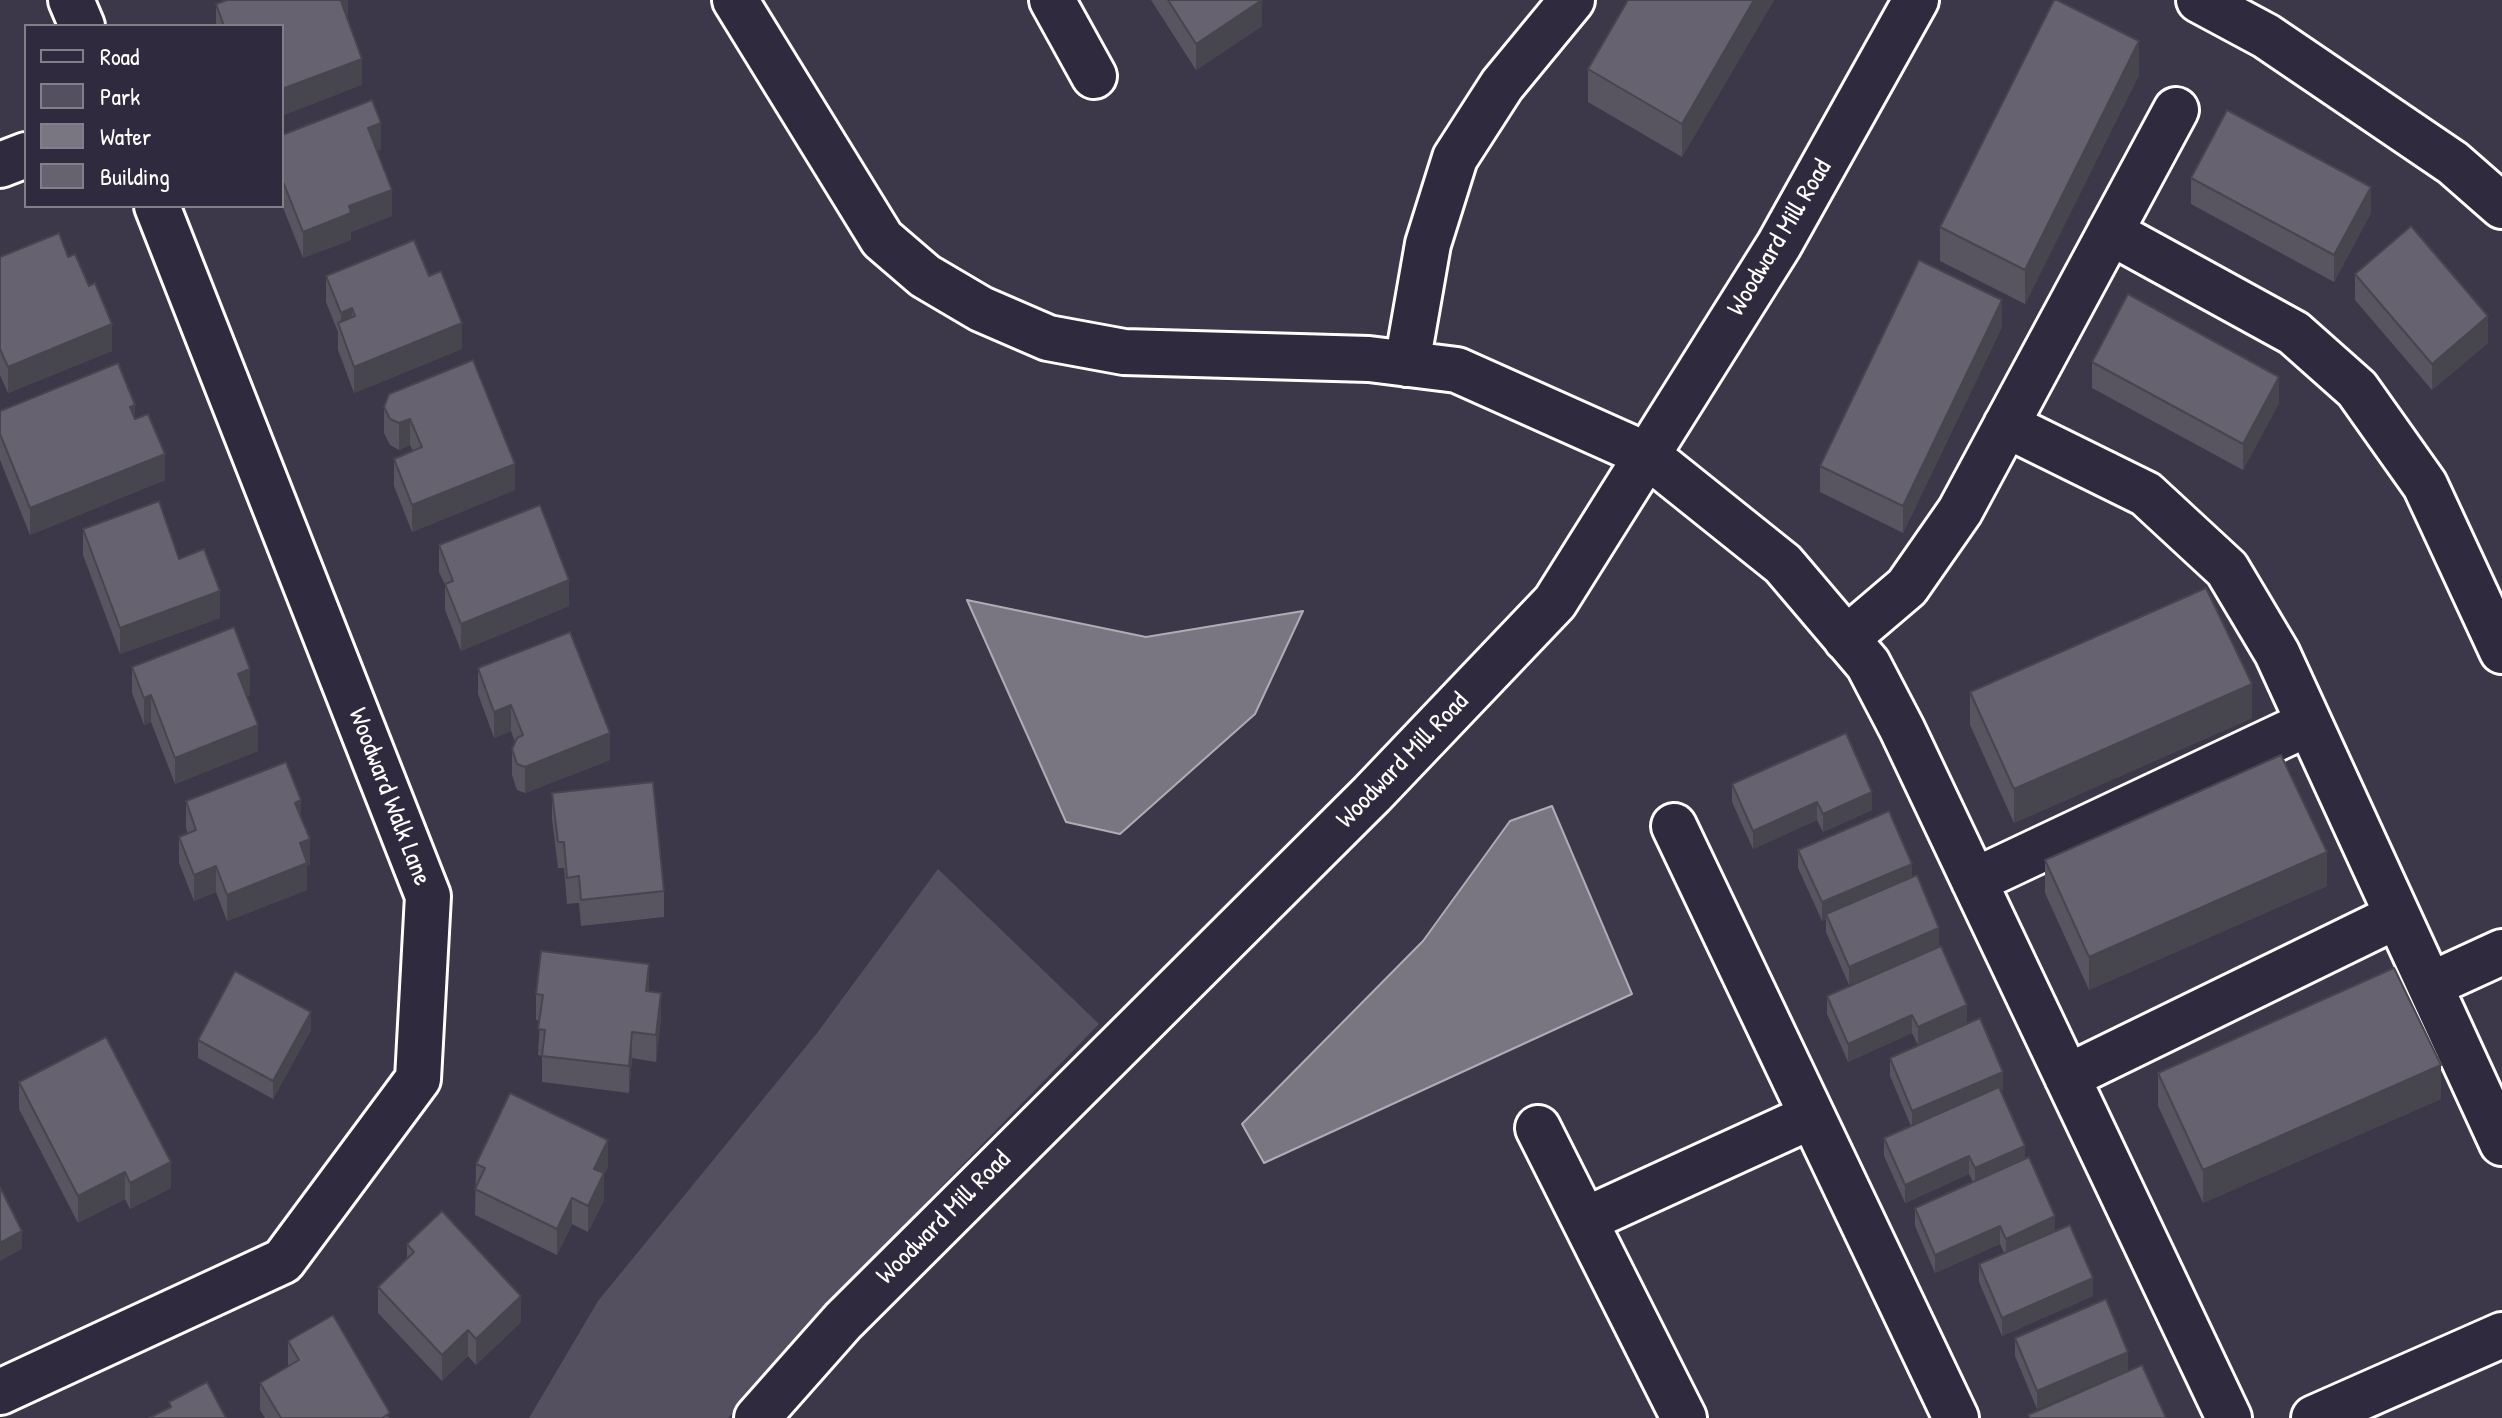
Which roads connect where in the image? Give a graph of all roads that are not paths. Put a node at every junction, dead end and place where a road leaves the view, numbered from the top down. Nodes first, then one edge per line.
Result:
1 (71, 0) edge
2 (1052, 0) edge
3 (1572, 0) edge
4 (1916, 0) edge
5 (2199, 0) edge
6 (743, 3) edge
7 (81, 24) edge
8 (1094, 76) dead end
9 (2176, 110) dead end
10 (24, 156) edge
11 (0, 165) edge
12 (2502, 206) edge
13 (158, 208) edge
14 (2110, 232) junction
15 (1407, 364) junction
16 (2006, 425) junction
17 (1647, 455) junction
18 (1846, 639) junction
19 (2502, 651) edge
20 (2309, 723) junction
21 (1674, 826) dead end
22 (1974, 881) junction
23 (2397, 916) junction
24 (2502, 952) edge
25 (2430, 985) junction
26 (2067, 1077) junction
27 (1812, 1116) junction
28 (1538, 1128) dead end
29 (2502, 1143) edge
30 (1585, 1220) junction
31 (2502, 1335) edge
32 (0, 1392) edge
33 (757, 1418) edge
34 (1684, 1418) edge
35 (1956, 1418) edge
36 (2229, 1418) edge
37 (2314, 1418) edge

1 - 7 street
2 - 8 street
3 - 15 street
4 - 17 street, Woodward Mill Road
5 - 12 street
6 - 15 street
9 - 14 street
10 - 11 street
13 - 32 street, Woodward Walk Lane
14 - 16 street
14 - 19 street
15 - 17 street
16 - 18 street
16 - 20 street
17 - 18 street
17 - 33 street, Woodward Mill Road
18 - 22 street
20 - 22 street
20 - 23 street
21 - 27 street
22 - 26 street
23 - 25 street
23 - 26 street
24 - 25 street
25 - 29 street
26 - 36 street
27 - 30 street
27 - 35 street
28 - 30 street
30 - 34 street
31 - 37 street

